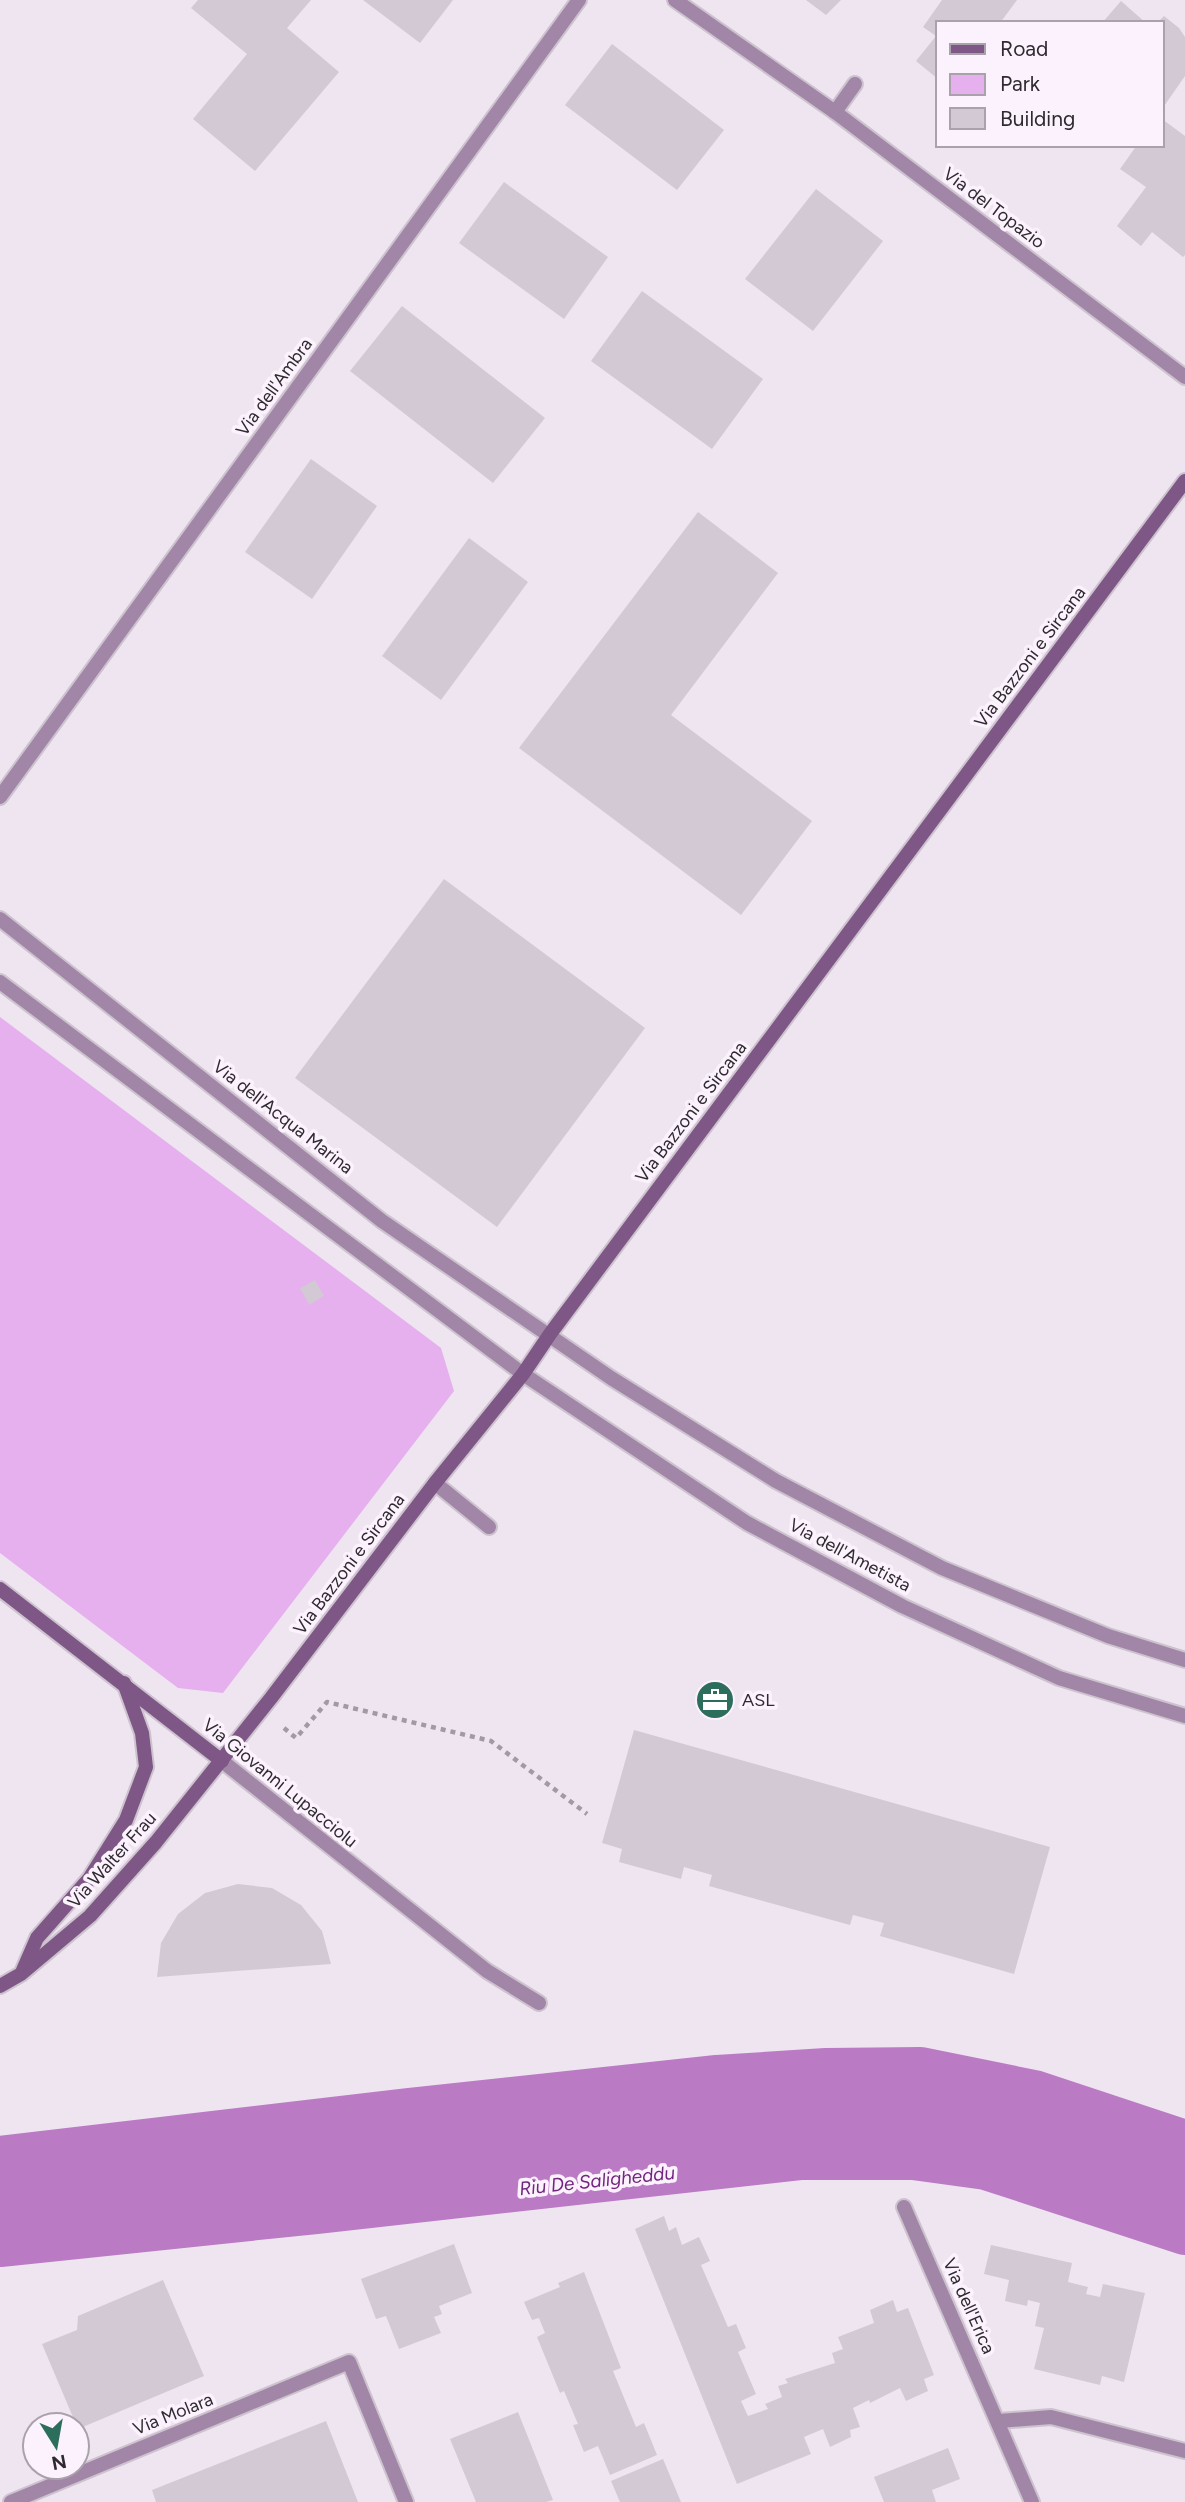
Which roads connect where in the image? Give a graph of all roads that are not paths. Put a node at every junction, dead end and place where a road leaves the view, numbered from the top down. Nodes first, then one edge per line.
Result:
1 (579, 0) edge
2 (675, 0) edge
3 (855, 84) dead end
4 (835, 112) junction
5 (1185, 377) edge
6 (1185, 481) edge
7 (0, 797) edge
8 (0, 919) edge
9 (0, 982) edge
10 (550, 1334) junction
11 (523, 1374) junction
12 (435, 1483) junction
13 (489, 1527) dead end
14 (0, 1589) edge
15 (1185, 1660) edge
16 (124, 1683) junction
17 (1185, 1716) edge
18 (222, 1761) junction
19 (21, 1974) junction
20 (0, 1986) edge
21 (539, 2003) dead end
22 (904, 2207) dead end
23 (999, 2421) junction
24 (1185, 2451) edge
25 (10, 2502) edge
26 (407, 2502) edge
27 (1032, 2502) edge

1 - 7 street, Via dell'Ambra
2 - 4 street, Via del Topazio
3 - 4 street
4 - 5 street, Via del Topazio
6 - 10 street, Via Bazzoni e Sircana
8 - 10 street, Via dell'Acqua Marina
9 - 11 street
10 - 11 street, Via Bazzoni e Sircana
10 - 15 street, Via dell'Ametista
11 - 12 street, Via Bazzoni e Sircana
11 - 17 street, Via dell'Ametista
12 - 13 street
12 - 18 street, Via Bazzoni e Sircana
14 - 16 street, Via Giovanni Lupacciolu
16 - 18 street, Via Giovanni Lupacciolu
16 - 19 street, Via Walter Frau
18 - 19 street, Via Walter Frau
18 - 21 street, Via Giovanni Lupacciolu
19 - 20 street, Via Walter Frau
22 - 23 street, Via dell'Erica
23 - 24 street
23 - 27 street, Via dell'Erica
25 - 26 street, Via Molara

